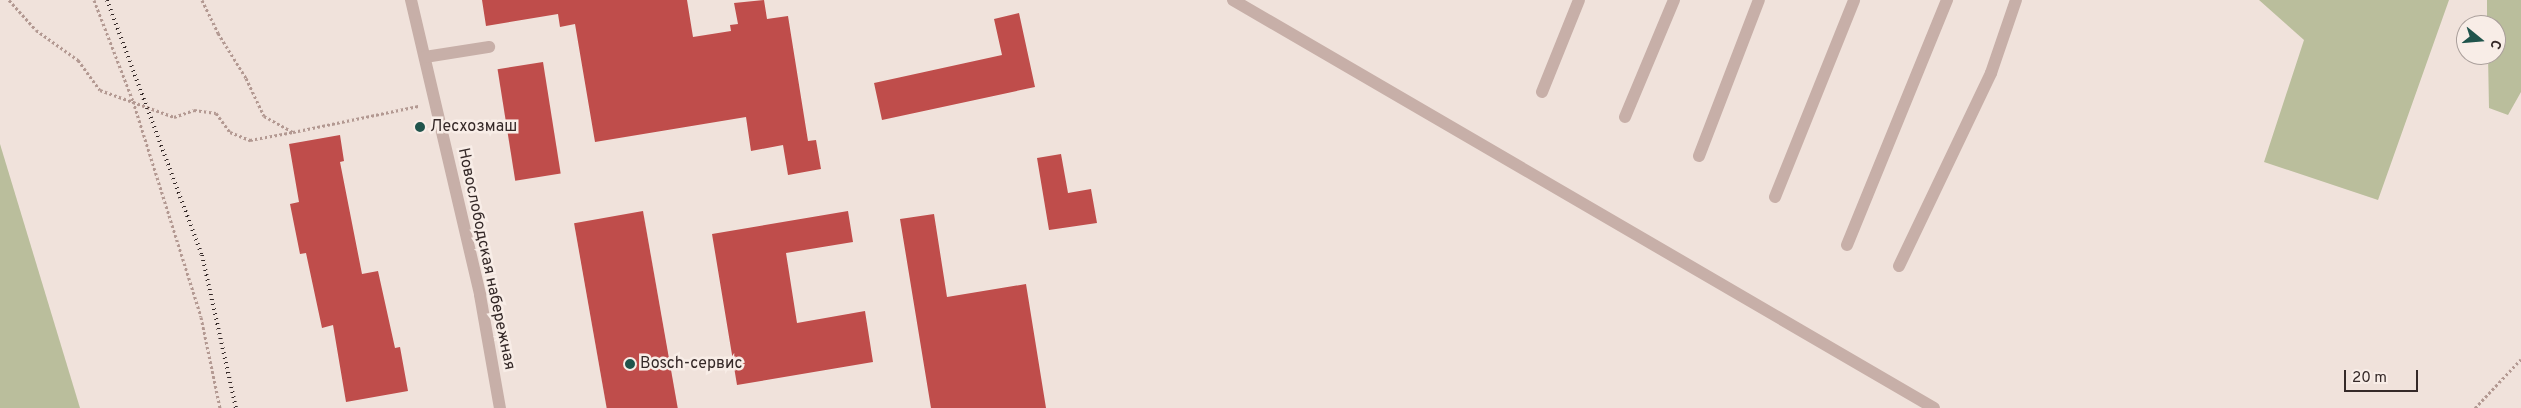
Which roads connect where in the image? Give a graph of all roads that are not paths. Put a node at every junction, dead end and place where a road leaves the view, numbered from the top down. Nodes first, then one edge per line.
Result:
1 (411, 0) edge
2 (1232, 0) edge
3 (1579, 0) edge
4 (1674, 0) edge
5 (1759, 0) edge
6 (1854, 0) edge
7 (1947, 0) edge
8 (2016, 0) edge
9 (489, 47) dead end
10 (425, 58) junction
11 (1542, 92) dead end
12 (1625, 117) dead end
13 (1699, 156) dead end
14 (1775, 197) dead end
15 (1847, 245) dead end
16 (1899, 266) dead end
17 (500, 408) edge
18 (1934, 408) edge

1 - 10 street, Новослободская набережная
2 - 18 street
3 - 11 street
4 - 12 street
5 - 13 street
6 - 14 street
7 - 15 street
8 - 16 street
9 - 10 street
10 - 17 street, Новослободская набережная

